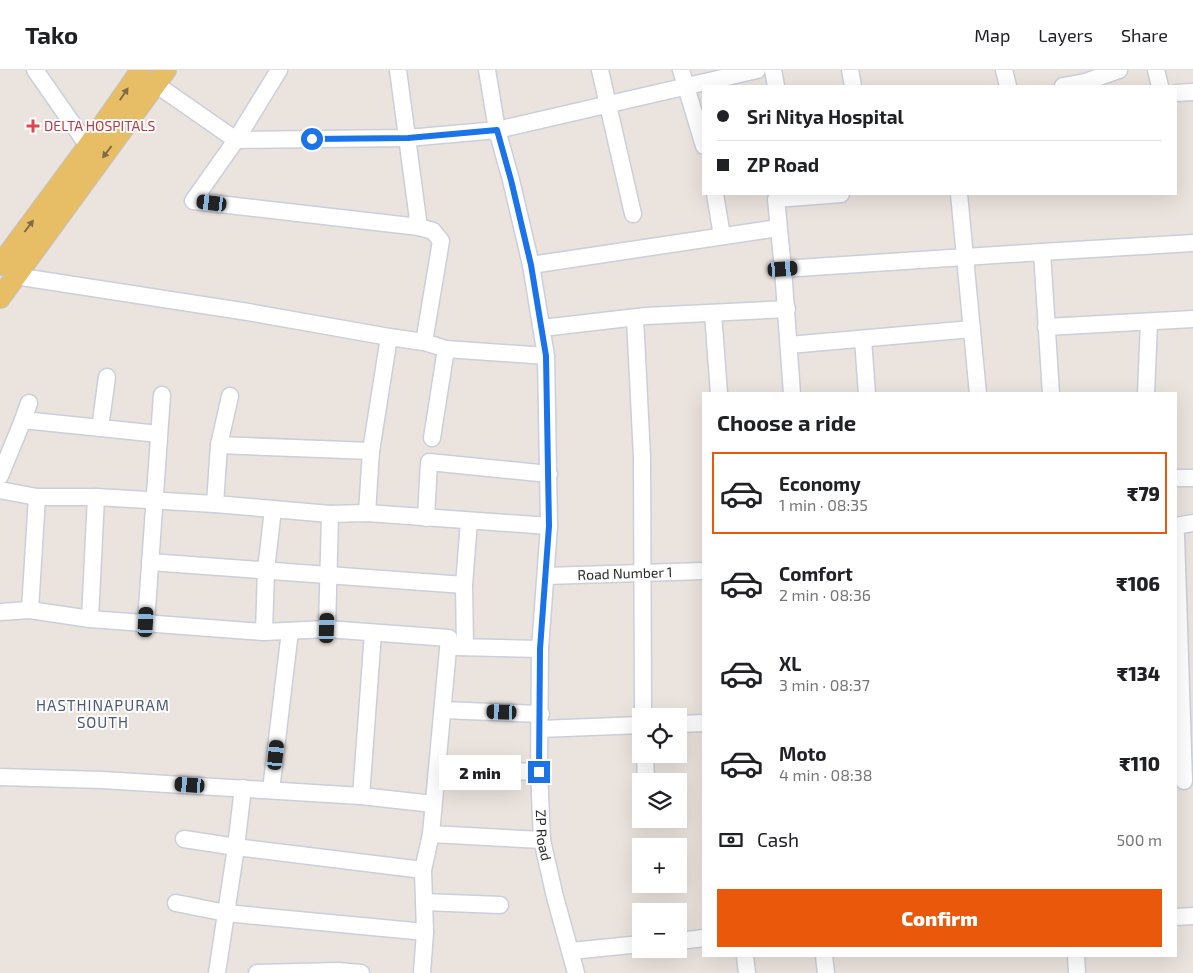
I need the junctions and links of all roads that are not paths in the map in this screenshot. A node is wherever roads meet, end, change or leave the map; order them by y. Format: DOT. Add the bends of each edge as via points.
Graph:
graph roads {
  1 [pos="34,70"];
  2 [pos="141,70"];
  3 [pos="278,70"];
  4 [pos="398,70"];
  5 [pos="487,70"];
  6 [pos="600,70"];
  7 [pos="682,70"];
  8 [pos="757,70"];
  9 [pos="773,70"];
  10 [pos="850,70"];
  11 [pos="1004,70"];
  12 [pos="1118,70"];
  13 [pos="1156,70"];
  14 [pos="162,77"];
  15 [pos="1084,79"];
  16 [pos="776,85"];
  17 [pos="853,85"];
  18 [pos="1008,85"];
  19 [pos="1065,85"];
  20 [pos="1160,85"];
  21 [pos="685,87"];
  22 [pos="1193,92"];
  23 [pos="1177,93"];
  24 [pos="608,105"];
  25 [pos="497,130"];
  26 [pos="408,138"];
  27 [pos="236,140"];
  28 [pos="702,140"];
  29 [pos="88,146"];
  30 [pos="714,195"];
  31 [pos="808,195"];
  32 [pos="959,195"];
  33 [pos="775,196"];
  34 [pos="633,214"];
  35 [pos="419,226"];
  36 [pos="778,228"];
  37 [pos="722,236"];
  38 [pos="1193,243"];
  39 [pos="1042,252"];
  40 [pos="964,257"];
  41 [pos="531,265"];
  42 [pos="783,269"];
  43 [pos="7,270"];
  44 [pos="0,298"];
  45 [pos="787,308"];
  46 [pos="713,313"];
  47 [pos="635,318"];
  48 [pos="1193,319"];
  49 [pos="1149,322"];
  50 [pos="1046,327"];
  51 [pos="542,328"];
  52 [pos="972,329"];
  53 [pos="389,337"];
  54 [pos="863,339"];
  55 [pos="424,342"];
  56 [pos="789,345"];
  57 [pos="446,350"];
  58 [pos="546,356"];
  59 [pos="107,377"];
  60 [pos="719,392"];
  61 [pos="792,392"];
  62 [pos="867,392"];
  63 [pos="978,392"];
  64 [pos="1052,392"];
  65 [pos="1146,392"];
  66 [pos="162,395"];
  67 [pos="230,396"];
  68 [pos="30,403"];
  69 [pos="23,420"];
  70 [pos="100,428"];
  71 [pos="159,434"];
  72 [pos="432,438"];
  73 [pos="219,446"];
  74 [pos="371,452"];
  75 [pos="549,474"];
  76 [pos="0,476"];
  77 [pos="1177,478"];
  78 [pos="1193,478"];
  79 [pos="0,490"];
  80 [pos="96,496"];
  81 [pos="37,497"];
  82 [pos="155,500"];
  83 [pos="215,504"];
  84 [pos="273,509"];
  85 [pos="368,513"];
  86 [pos="330,514"];
  87 [pos="426,518"];
  88 [pos="469,521"];
  89 [pos="1193,523"];
  90 [pos="549,526"];
  91 [pos="1177,526"];
  92 [pos="1177,556"];
  93 [pos="150,562"];
  94 [pos="266,570"];
  95 [pos="702,571"];
  96 [pos="642,573"];
  97 [pos="330,575"];
  98 [pos="546,576"];
  99 [pos="464,585"];
  100 [pos="30,610"];
  101 [pos="0,612"];
  102 [pos="90,619"];
  103 [pos="146,622"];
  104 [pos="327,628"];
  105 [pos="290,631"];
  106 [pos="264,632"];
  107 [pos="373,633"];
  108 [pos="465,647"];
  109 [pos="448,648"];
  110 [pos="540,649"];
  111 [pos="1184,704"];
  112 [pos="644,708"];
  113 [pos="443,710"];
  114 [pos="540,721"];
  115 [pos="702,723"];
  116 [pos="687,724"];
  117 [pos="632,725"];
  118 [pos="437,769"];
  119 [pos="539,772"];
  120 [pos="0,777"];
  121 [pos="1184,781"];
  122 [pos="242,788"];
  123 [pos="272,790"];
  124 [pos="361,796"];
  125 [pos="434,804"];
  126 [pos="430,834"];
  127 [pos="184,839"];
  128 [pos="542,840"];
  129 [pos="236,847"];
  130 [pos="423,870"];
  131 [pos="176,902"];
  132 [pos="424,902"];
  133 [pos="500,905"];
  134 [pos="226,913"];
  135 [pos="1193,916"];
  136 [pos="1177,917"];
  137 [pos="424,932"];
  138 [pos="702,938"];
  139 [pos="687,940"];
  140 [pos="632,945"];
  141 [pos="571,951"];
  142 [pos="745,957"];
  143 [pos="824,957"];
  144 [pos="1076,957"];
  145 [pos="338,972"];
  146 [pos="217,973"];
  147 [pos="262,973"];
  148 [pos="361,973"];
  149 [pos="422,973"];
  150 [pos="576,973"];
  151 [pos="746,973"];
  152 [pos="826,973"];
  153 [pos="1077,973"];
  1 -- 29 [label="street"];
  29 -- 2 [label="main road, one-way"];
  3 -- 27 [label="street"];
  4 -- 26 [label="street"];
  5 -- 25 [label="street, ZP Road"];
  6 -- 24 [label="street"];
  7 -- 21 [label="street"];
  8 -- 21 [label="street"];
  9 -- 16 [label="street"];
  10 -- 17 [label="street"];
  11 -- 18 [label="street"];
  12 -- 15 [label="street"];
  13 -- 20 [label="street"];
  14 -- 27 [label="street"];
  14 -- 43 [label="main road, one-way"];
  15 -- 19 [label="street"];
  21 -- 24 [label="street"];
  21 -- 28 [label="street"];
  22 -- 23 [label="street"];
  24 -- 25 [label="street"];
  24 -- 34 [label="street"];
  25 -- 26 [label="street"];
  25 -- 41 [label="street, ZP Road"];
  26 -- 27 [label="street"];
  26 -- 35 [label="street"];
  27 -- 35 [label="street" via="193,201"];
  43 -- 29 [label="main road, one-way"];
  30 -- 37 [label="street"];
  31 -- 33 [label="street"];
  32 -- 40 [label="street"];
  33 -- 36 [label="street"];
  35 -- 55 [label="street" via="433,231 441,241"];
  36 -- 37 [label="street"];
  36 -- 42 [label="street"];
  37 -- 41 [label="street"];
  38 -- 39 [label="street"];
  39 -- 40 [label="street"];
  39 -- 50 [label="street"];
  40 -- 42 [label="street"];
  40 -- 52 [label="street"];
  41 -- 51 [label="street, ZP Road"];
  42 -- 45 [label="street"];
  43 -- 44 [label="main road"];
  43 -- 53 [label="street"];
  45 -- 46 [label="street"];
  45 -- 56 [label="street"];
  46 -- 47 [label="street"];
  46 -- 60 [label="street"];
  47 -- 51 [label="street"];
  47 -- 96 [label="street" via="642,457"];
  48 -- 49 [label="street"];
  49 -- 50 [label="street"];
  49 -- 65 [label="street"];
  50 -- 64 [label="street"];
  51 -- 58 [label="street, ZP Road"];
  52 -- 54 [label="street"];
  52 -- 63 [label="street"];
  53 -- 55 [label="street"];
  53 -- 74 [label="street"];
  54 -- 56 [label="street"];
  54 -- 62 [label="street"];
  55 -- 57 [label="street"];
  56 -- 61 [label="street"];
  57 -- 58 [label="street"];
  57 -- 72 [label="street"];
  58 -- 75 [label="street, ZP Road"];
  59 -- 70 [label="street"];
  66 -- 71 [label="street"];
  67 -- 73 [label="street"];
  68 -- 69 [label="street"];
  69 -- 70 [label="street"];
  69 -- 76 [label="street"];
  70 -- 71 [label="street"];
  71 -- 82 [label="street"];
  73 -- 74 [label="street"];
  73 -- 83 [label="street"];
  74 -- 85 [label="street"];
  75 -- 87 [label="street" via="429,462"];
  75 -- 90 [label="street, ZP Road"];
  77 -- 78 [label="street"];
  79 -- 81 [label="street"];
  80 -- 81 [label="street"];
  80 -- 82 [label="street"];
  80 -- 102 [label="street"];
  81 -- 100 [label="street"];
  82 -- 83 [label="street"];
  82 -- 93 [label="street"];
  83 -- 84 [label="street"];
  84 -- 86 [label="street"];
  84 -- 94 [label="street"];
  85 -- 86 [label="street"];
  85 -- 87 [label="street"];
  86 -- 97 [label="street"];
  87 -- 88 [label="street"];
  88 -- 90 [label="street"];
  88 -- 99 [label="street"];
  89 -- 91 [label="street"];
  90 -- 98 [label="street, ZP Road"];
  92 -- 111 [label="street"];
  93 -- 94 [label="street"];
  93 -- 103 [label="street"];
  94 -- 97 [label="street"];
  94 -- 106 [label="street"];
  95 -- 96 [label="street, Road Number 1"];
  96 -- 98 [label="street, Road Number 1"];
  96 -- 112 [label="street"];
  97 -- 99 [label="street"];
  97 -- 104 [label="street"];
  98 -- 110 [label="street, ZP Road"];
  99 -- 108 [label="street"];
  100 -- 101 [label="street"];
  100 -- 102 [label="street"];
  102 -- 103 [label="street"];
  103 -- 106 [label="street"];
  104 -- 105 [label="street"];
  104 -- 107 [label="street"];
  105 -- 106 [label="street"];
  105 -- 123 [label="street"];
  107 -- 109 [label="street" via="449,638"];
  107 -- 124 [label="street"];
  108 -- 109 [label="street"];
  108 -- 110 [label="street"];
  109 -- 113 [label="street"];
  110 -- 114 [label="street, ZP Road"];
  111 -- 121 [label="street"];
  113 -- 114 [label="street"];
  113 -- 118 [label="street"];
  114 -- 117 [label="street"];
  114 -- 119 [label="street, ZP Road"];
  115 -- 116 [label="street"];
  118 -- 119 [label="street"];
  118 -- 125 [label="street"];
  119 -- 128 [label="street, ZP Road"];
  120 -- 122 [label="street"];
  122 -- 123 [label="street"];
  122 -- 129 [label="street"];
  123 -- 124 [label="street"];
  124 -- 125 [label="street"];
  125 -- 126 [label="street"];
  126 -- 128 [label="street"];
  126 -- 130 [label="street"];
  127 -- 129 [label="street"];
  128 -- 141 [label="street, ZP Road"];
  129 -- 130 [label="street"];
  129 -- 134 [label="street"];
  130 -- 132 [label="street"];
  131 -- 134 [label="street"];
  132 -- 133 [label="street"];
  132 -- 137 [label="street"];
  134 -- 137 [label="street"];
  134 -- 146 [label="street"];
  135 -- 136 [label="street"];
  137 -- 149 [label="street"];
  138 -- 139 [label="street"];
  140 -- 141 [label="street"];
  141 -- 150 [label="street, ZP Road"];
  142 -- 151 [label="street"];
  143 -- 152 [label="street"];
  144 -- 153 [label="street"];
  145 -- 147 [label="street"];
  145 -- 148 [label="street"];
}
